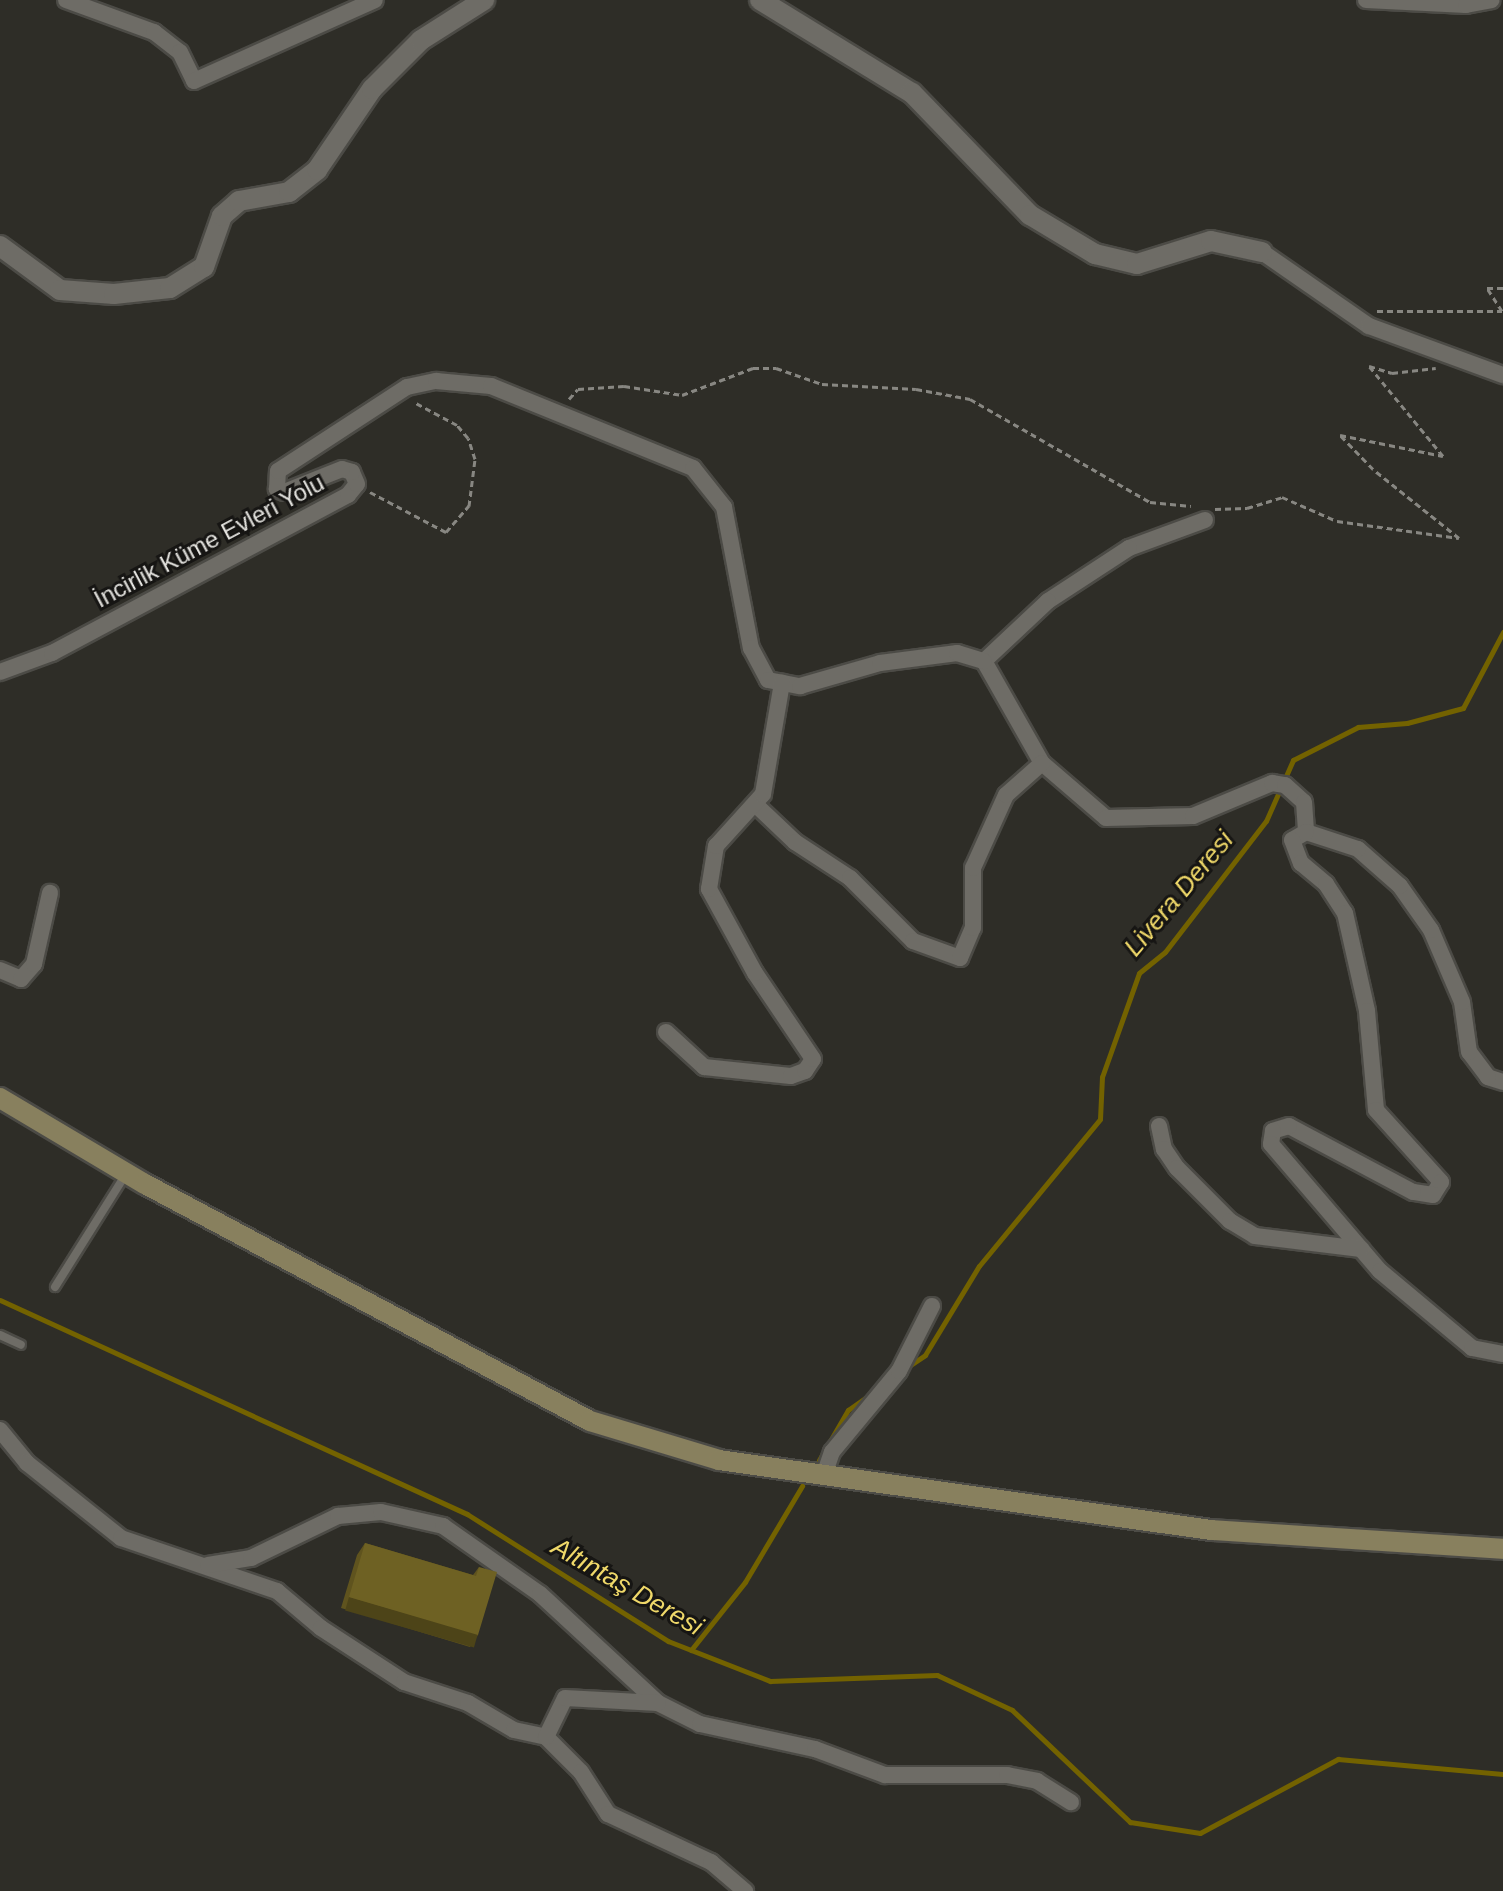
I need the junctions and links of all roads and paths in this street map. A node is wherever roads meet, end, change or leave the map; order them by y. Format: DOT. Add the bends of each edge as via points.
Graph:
graph roads {
  1 [pos="66,0"];
  2 [pos="375,0"];
  3 [pos="484,0"];
  4 [pos="760,0"];
  5 [pos="1366,0"];
  6 [pos="1492,0"];
  7 [pos="0,246"];
  8 [pos="1262,252"];
  9 [pos="1503,288"];
  10 [pos="1369,311"];
  11 [pos="1429,361"];
  12 [pos="1503,375"];
  13 [pos="542,409"];
  14 [pos="1203,512"];
  15 [pos="984,661"];
  16 [pos="0,672"];
  17 [pos="782,683"];
  18 [pos="1042,763"];
  19 [pos="756,805"];
  20 [pos="1306,832"];
  21 [pos="50,893"];
  22 [pos="0,970"];
  23 [pos="666,1032"];
  24 [pos="1503,1082"];
  25 [pos="0,1098"];
  26 [pos="1159,1126"];
  27 [pos="126,1173"];
  28 [pos="1361,1249"];
  29 [pos="55,1287"];
  30 [pos="932,1306"];
  31 [pos="0,1335"];
  32 [pos="21,1345"];
  33 [pos="1503,1354"];
  34 [pos="0,1430"];
  35 [pos="824,1475"];
  36 [pos="1503,1549"];
  37 [pos="208,1565"];
  38 [pos="658,1703"];
  39 [pos="546,1737"];
  40 [pos="1071,1802"];
  41 [pos="745,1891"];
  1 -- 2 [label="street" via="154,32 180,52 194,81"];
  3 -- 7 [label="street" via="421,40 372,89 317,170 289,192 239,201 222,216 204,267 170,288 114,294 60,290"];
  4 -- 8 [label="street" via="912,93 1030,215 1095,254 1137,264 1211,241"];
  5 -- 6 [label="street" via="1466,5"];
  8 -- 12 [label="street" via="1369,326"];
  9 -- 10 [label="path" via="1487,288 1502,311"];
  11 -- 14 [label="path" via="1440,368 1392,373 1369,366 1443,456 1340,435 1373,469 1459,538 1337,521 1282,497 1247,508"];
  13 -- 14 [label="path" via="566,403 578,389 624,386 682,395 753,368 776,368 834,386 916,389 970,399 1150,502"];
  13 -- 16 [label="street, İncirlik Küme Evleri Yolu" via="491,386 436,381 407,387 278,471 277,489 284,492 342,469 352,472 357,484 348,495 52,653"];
  13 -- 17 [label="street, İncirlik Küme Evleri Yolu" via="693,468 724,507 751,648 768,680"];
  14 -- 15 [label="street" via="1118,555 1048,601"];
  15 -- 17 [label="street" via="957,653 880,663 800,686"];
  15 -- 18 [label="street"];
  17 -- 19 [label="street" via="763,794"];
  18 -- 19 [label="street" via="1006,795 973,868 973,928 960,958 913,941 850,878 795,842"];
  18 -- 20 [label="street" via="1106,818 1193,816 1272,783 1282,784 1304,802"];
  19 -- 23 [label="street" via="716,846 709,889 755,973 813,1059 805,1071 791,1076 704,1067"];
  20 -- 24 [label="street" via="1358,849 1400,886 1431,930 1462,1002 1469,1052 1488,1077"];
  20 -- 28 [label="street" via="1292,840 1301,863 1326,884 1345,913 1367,1011 1376,1110 1441,1182 1433,1195 1413,1192 1289,1126 1273,1131 1271,1144 1289,1169"];
  21 -- 22 [label="street" via="34,964 21,979"];
  25 -- 27 [label="main road"];
  26 -- 28 [label="street" via="1164,1149 1177,1168 1255,1236"];
  27 -- 29 [label="lane"];
  27 -- 35 [label="main road" via="590,1421 719,1460"];
  28 -- 33 [label="street" via="1472,1348"];
  30 -- 35 [label="street" via="899,1371 832,1452"];
  31 -- 32 [label="lane"];
  34 -- 37 [label="street" via="27,1463 121,1538"];
  35 -- 36 [label="main road" via="1212,1530"];
  37 -- 38 [label="street" via="251,1558 338,1516 381,1512 443,1526 540,1594"];
  37 -- 39 [label="street" via="277,1591 321,1628 404,1682 468,1703 514,1730"];
  38 -- 39 [label="street" via="565,1698"];
  38 -- 40 [label="street" via="700,1724 815,1749 885,1775 1007,1775 1037,1781"];
  39 -- 41 [label="street" via="581,1772 608,1814 711,1862"];
}
